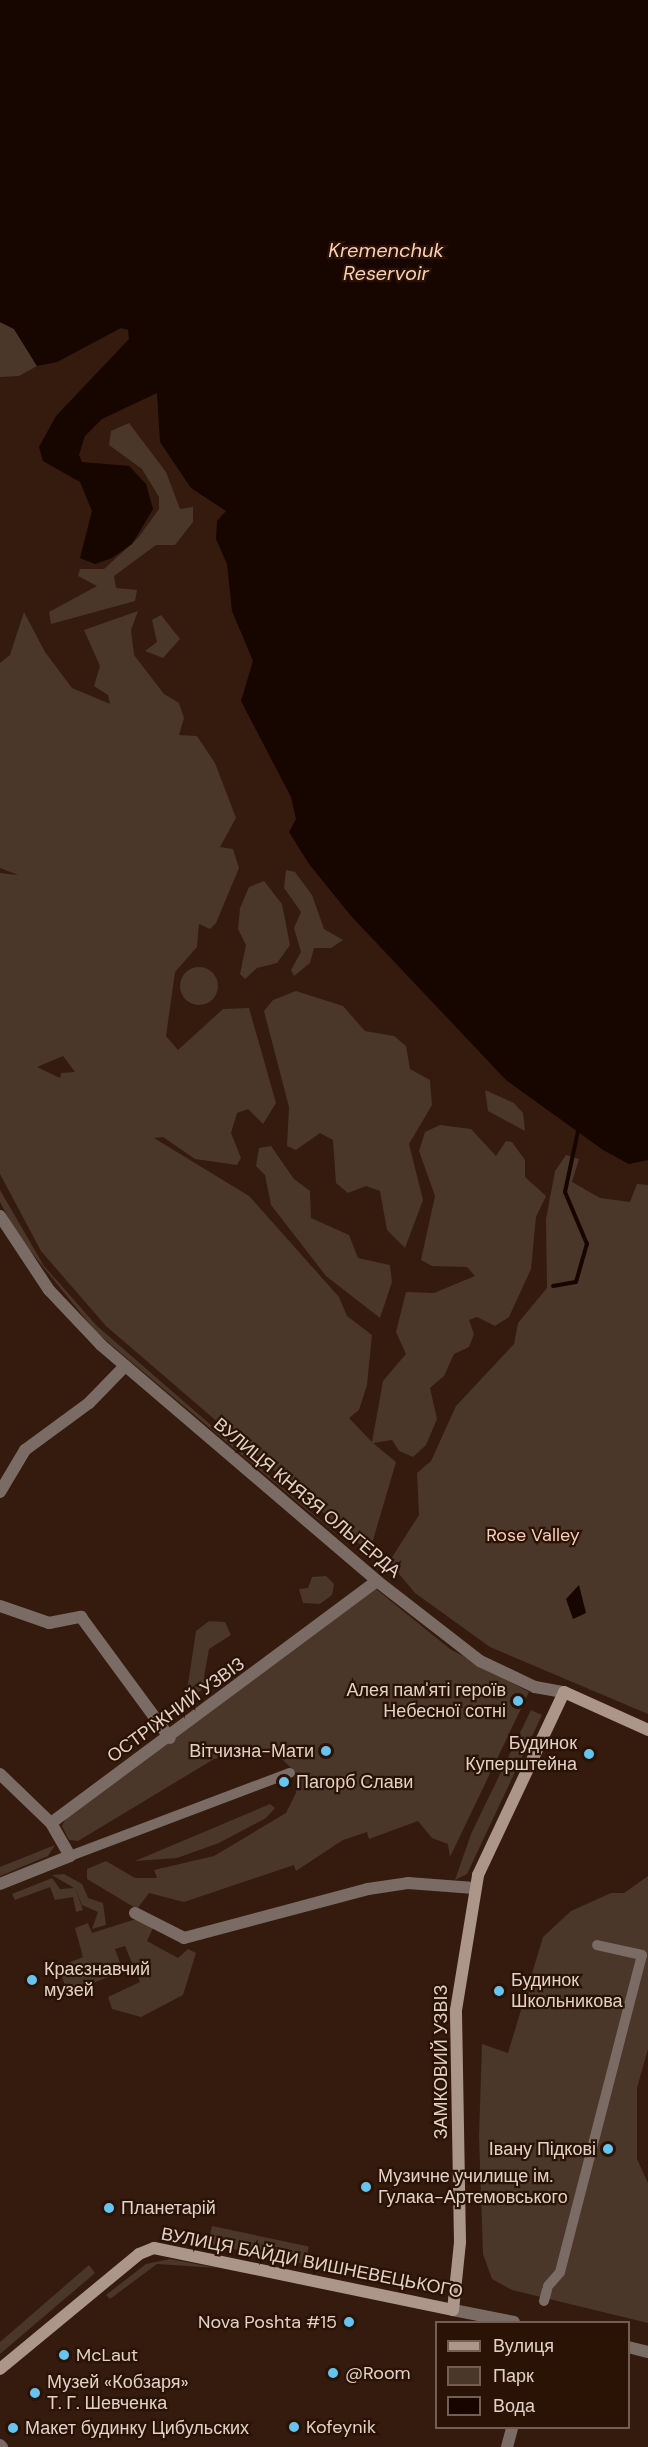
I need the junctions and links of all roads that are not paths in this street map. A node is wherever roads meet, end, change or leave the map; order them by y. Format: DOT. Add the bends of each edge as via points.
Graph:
graph roads {
  1 [pos="0,1215"];
  2 [pos="125,1366"];
  3 [pos="0,1492"];
  4 [pos="377,1581"];
  5 [pos="0,1606"];
  6 [pos="564,1692"];
  7 [pos="648,1731"];
  8 [pos="170,1738"];
  9 [pos="290,1773"];
  10 [pos="0,1774"];
  11 [pos="51,1823"];
  12 [pos="70,1856"];
  13 [pos="0,1884"];
  14 [pos="474,1888"];
  15 [pos="135,1913"];
  16 [pos="597,1945"];
  17 [pos="547,2292"];
  18 [pos="453,2310"];
  19 [pos="509,2321"];
  20 [pos="630,2348"];
  21 [pos="648,2352"];
  22 [pos="0,2369"];
  23 [pos="512,2429"];
  24 [pos="507,2447"];
  1 -- 2 [label="street, ВУЛИЦЯ КНЯЗЯ ОЛЬГЕРДА" via="49,1290"];
  2 -- 3 [label="street" via="96,1397 25,1450"];
  2 -- 4 [label="street, ВУЛИЦЯ КНЯЗЯ ОЛЬГЕРДА"];
  4 -- 6 [label="street, ВУЛИЦЯ КНЯЗЯ ОЛЬГЕРДА" via="480,1661 535,1687"];
  4 -- 8 [label="street, ОСТРІЖНИЙ УЗВІЗ"];
  5 -- 8 [label="street" via="49,1623 81,1617"];
  6 -- 7 [label="main road, ВУЛИЦЯ КНЯЗЯ ОЛЬГЕРДА"];
  6 -- 14 [label="main road, ЗАМКОВИЙ УЗВІЗ" via="492,1837"];
  8 -- 11 [label="street, ОСТРІЖНИЙ УЗВІЗ"];
  9 -- 12 [label="street"];
  10 -- 11 [label="street"];
  11 -- 12 [label="street"];
  12 -- 13 [label="street"];
  14 -- 15 [label="street" via="408,1883 368,1889 184,1938"];
  14 -- 18 [label="main road, ЗАМКОВИЙ УЗВІЗ" via="456,2010 460,2242"];
  16 -- 17 [label="street" via="642,1955 560,2272"];
  18 -- 19 [label="street, ВУЛИЦЯ БАЙДИ ВИШНЕВЕЦЬКОГО"];
  18 -- 22 [label="main road, ВУЛИЦЯ БАЙДИ ВИШНЕВЕЦЬКОГО" via="154,2248 139,2254"];
  20 -- 21 [label="street"];
  23 -- 24 [label="street"];
}
